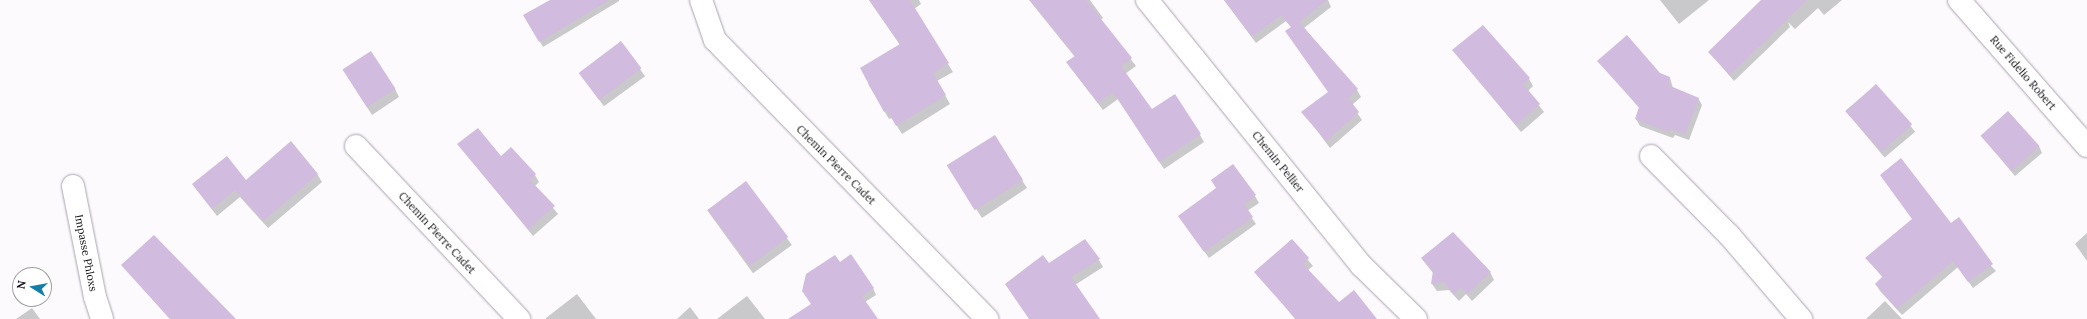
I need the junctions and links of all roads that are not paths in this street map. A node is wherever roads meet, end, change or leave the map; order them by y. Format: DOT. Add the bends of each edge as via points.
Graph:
graph roads {
  1 [pos="701,0"];
  2 [pos="1147,0"];
  3 [pos="1959,0"];
  4 [pos="356,146"];
  5 [pos="2087,146"];
  6 [pos="1651,156"];
  7 [pos="73,186"];
  8 [pos="102,319"];
  9 [pos="519,319"];
  10 [pos="987,319"];
  11 [pos="1416,319"];
  12 [pos="1801,319"];
  1 -- 10 [label="street, Chemin Pierre Cadet" via="715,40"];
  2 -- 11 [label="street, Chemin Pellier" via="1361,265"];
  3 -- 5 [label="street, Rue Fidelio Robert"];
  4 -- 9 [label="street, Chemin Pierre Cadet"];
  6 -- 12 [label="street" via="1729,235"];
  7 -- 8 [label="street, Impasse Phloxs" via="95,297"];
}
